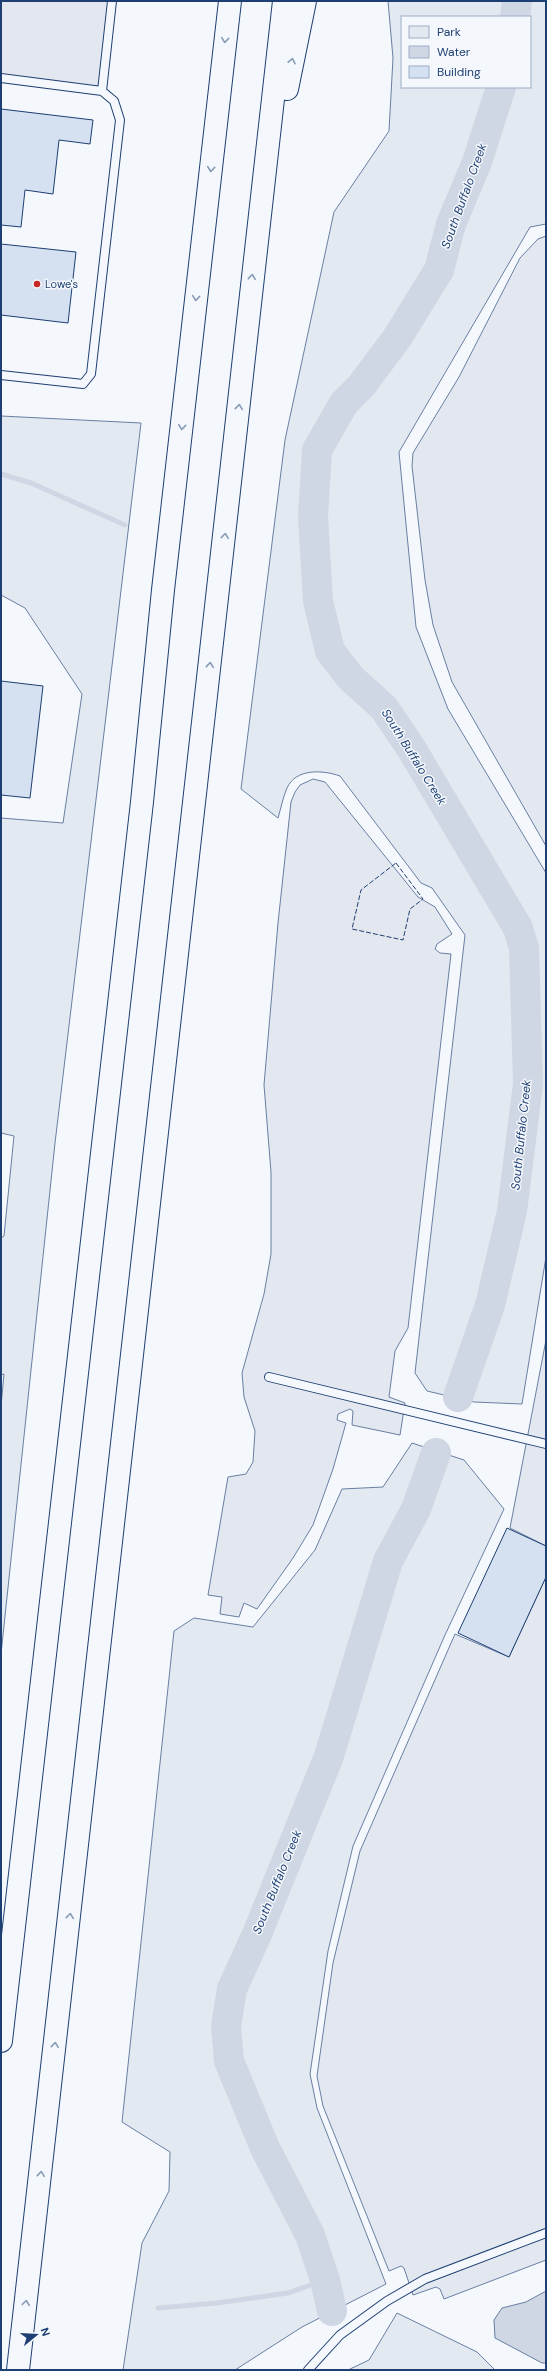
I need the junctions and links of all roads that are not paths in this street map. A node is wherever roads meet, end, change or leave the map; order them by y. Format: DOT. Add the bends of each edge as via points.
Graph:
graph roads {
  1 [pos="112,1"];
  2 [pos="230,1"];
  3 [pos="284,1"];
  4 [pos="304,1"];
  5 [pos="1,78"];
  6 [pos="102,91"];
  7 [pos="256,237"];
  8 [pos="1,375"];
  9 [pos="269,1377"];
  10 [pos="546,1444"];
  11 [pos="1,2041"];
  12 [pos="546,2233"];
  13 [pos="18,2370"];
  14 [pos="308,2370"];
  1 -- 6 [label="lane"];
  2 -- 11 [label="highway, one-way"];
  3 -- 7 [label="highway"];
  7 -- 4 [label="highway, one-way"];
  5 -- 6 [label="lane"];
  6 -- 8 [label="lane" via="114,101 120,120 91,374 83,384"];
  13 -- 7 [label="highway, one-way"];
  9 -- 10 [label="lane"];
  12 -- 14 [label="lane" via="425,2280 387,2301 340,2335"];
}
